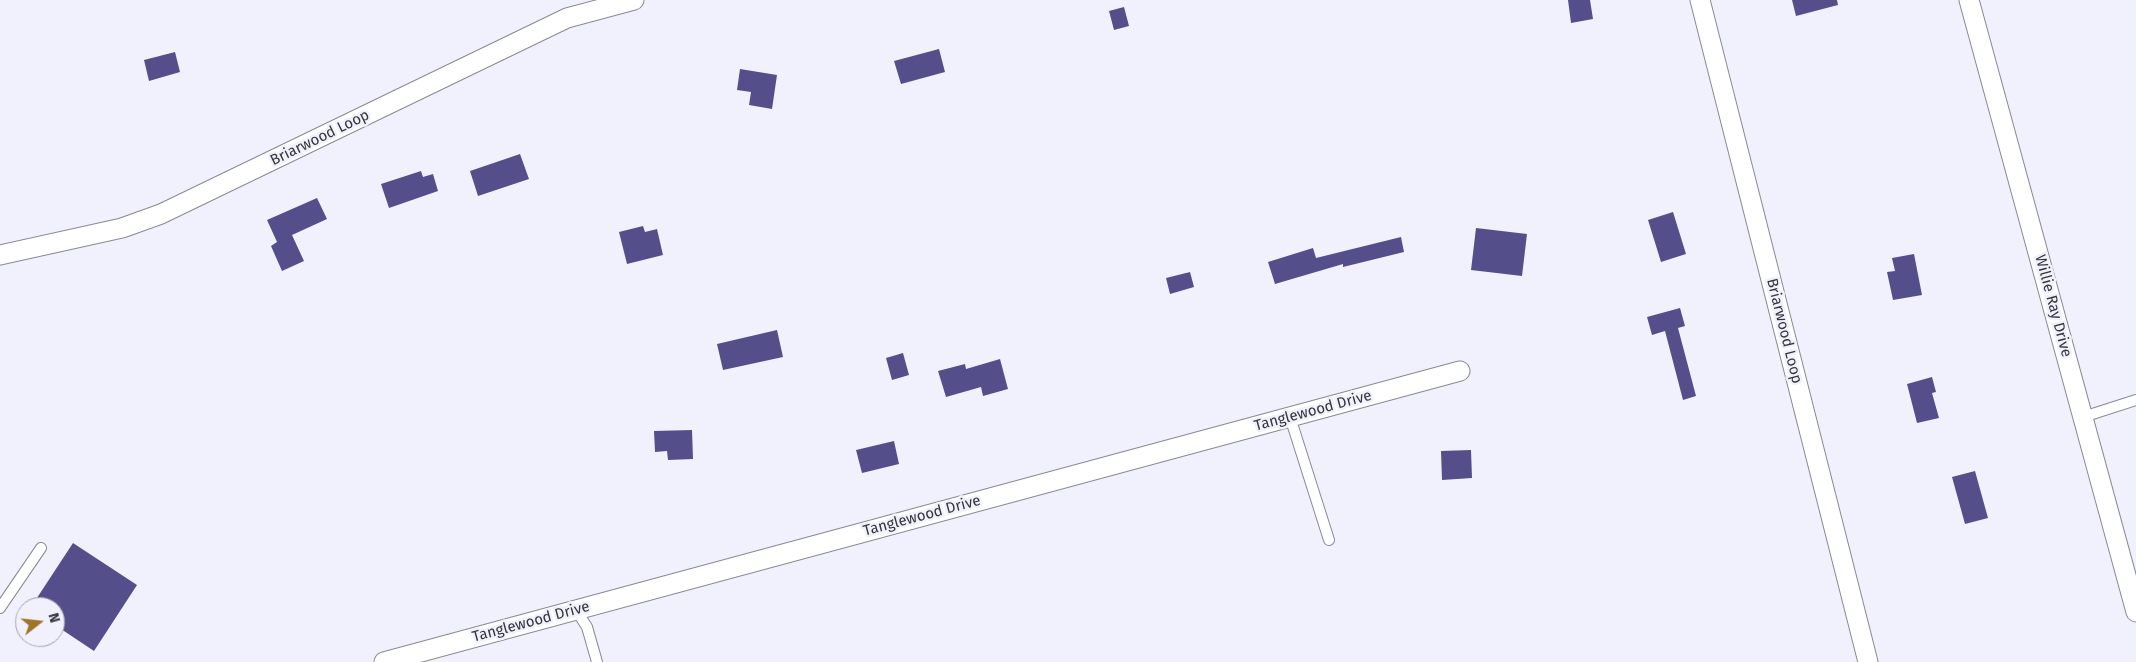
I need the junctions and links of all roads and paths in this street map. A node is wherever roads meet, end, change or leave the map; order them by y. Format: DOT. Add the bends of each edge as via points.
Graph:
graph roads {
  1 [pos="634,0"];
  2 [pos="1700,0"];
  3 [pos="1969,0"];
  4 [pos="0,255"];
  5 [pos="1460,371"];
  6 [pos="2136,400"];
  7 [pos="1290,417"];
  8 [pos="2083,417"];
  9 [pos="1329,540"];
  10 [pos="41,548"];
  11 [pos="0,608"];
  12 [pos="576,610"];
  13 [pos="2136,612"];
  14 [pos="384,662"];
  15 [pos="597,662"];
  16 [pos="1868,662"];
  1 -- 4 [label="street, Briarwood Loop" via="567,18 162,214 122,228"];
  2 -- 16 [label="street, Briarwood Loop"];
  3 -- 8 [label="street, Willie Ray Drive"];
  5 -- 7 [label="street, Tanglewood Drive"];
  6 -- 8 [label="lane"];
  7 -- 9 [label="lane"];
  7 -- 12 [label="street, Tanglewood Drive"];
  8 -- 13 [label="street, Willie Ray Drive"];
  10 -- 11 [label="lane"];
  12 -- 14 [label="street, Tanglewood Drive"];
  12 -- 15 [label="lane" via="587,627"];
}
